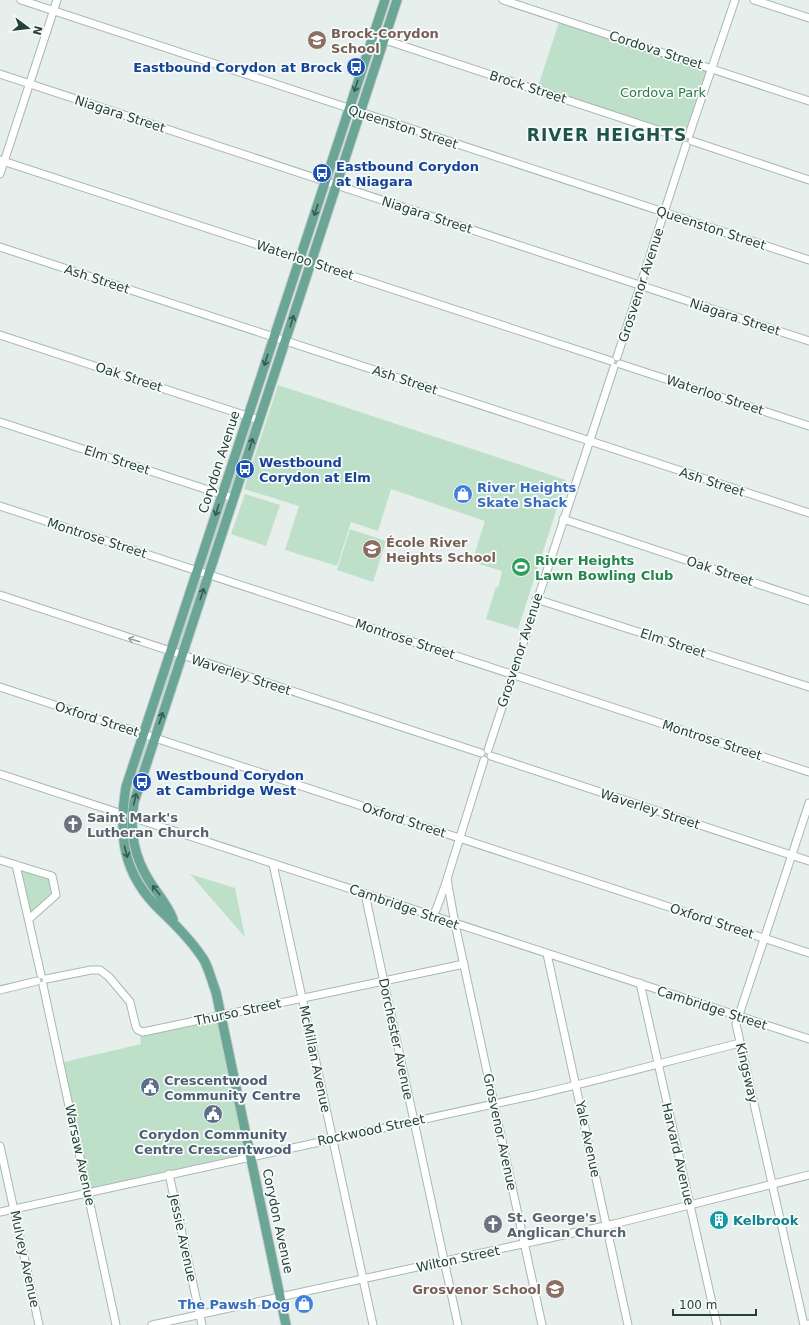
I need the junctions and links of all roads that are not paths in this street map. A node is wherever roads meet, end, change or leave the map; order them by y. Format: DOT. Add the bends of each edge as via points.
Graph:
graph roads {
  1 [pos="21,0"];
  2 [pos="57,0"];
  3 [pos="385,0"];
  4 [pos="397,0"];
  5 [pos="503,0"];
  6 [pos="735,0"];
  7 [pos="754,0"];
  8 [pos="53,11"];
  9 [pos="809,18"];
  10 [pos="373,36"];
  11 [pos="384,40"];
  12 [pos="712,68"];
  13 [pos="0,74"];
  14 [pos="30,84"];
  15 [pos="809,101"];
  16 [pos="349,109"];
  17 [pos="360,113"];
  18 [pos="687,140"];
  19 [pos="2,161"];
  20 [pos="0,174"];
  21 [pos="809,180"];
  22 [pos="325,181"];
  23 [pos="336,185"];
  24 [pos="664,212"];
  25 [pos="0,247"];
  26 [pos="299,259"];
  27 [pos="809,260"];
  28 [pos="310,262"];
  29 [pos="640,286"];
  30 [pos="0,335"];
  31 [pos="274,337"];
  32 [pos="285,341"];
  33 [pos="809,341"];
  34 [pos="616,362"];
  35 [pos="248,416"];
  36 [pos="258,420"];
  37 [pos="0,422"];
  38 [pos="809,426"];
  39 [pos="588,441"];
  40 [pos="222,495"];
  41 [pos="233,498"];
  42 [pos="0,506"];
  43 [pos="809,513"];
  44 [pos="563,519"];
  45 [pos="197,571"];
  46 [pos="208,575"];
  47 [pos="0,596"];
  48 [pos="536,599"];
  49 [pos="809,600"];
  50 [pos="171,652"];
  51 [pos="182,655"];
  52 [pos="512,674"];
  53 [pos="0,687"];
  54 [pos="809,687"];
  55 [pos="144,734"];
  56 [pos="155,738"];
  57 [pos="486,755"];
  58 [pos="809,772"];
  59 [pos="0,774"];
  60 [pos="809,803"];
  61 [pos="122,814"];
  62 [pos="132,817"];
  63 [pos="459,838"];
  64 [pos="792,855"];
  65 [pos="0,860"];
  66 [pos="809,861"];
  67 [pos="273,864"];
  68 [pos="16,865"];
  69 [pos="447,879"];
  70 [pos="365,894"];
  71 [pos="432,916"];
  72 [pos="29,919"];
  73 [pos="175,922"];
  74 [pos="455,924"];
  75 [pos="470,929"];
  76 [pos="458,938"];
  77 [pos="765,938"];
  78 [pos="809,953"];
  79 [pos="547,954"];
  80 [pos="464,964"];
  81 [pos="42,980"];
  82 [pos="384,980"];
  83 [pos="640,983"];
  84 [pos="0,990"];
  85 [pos="302,998"];
  86 [pos="221,1016"];
  87 [pos="738,1016"];
  88 [pos="809,1039"];
  89 [pos="740,1043"];
  90 [pos="658,1063"];
  91 [pos="577,1085"];
  92 [pos="494,1104"];
  93 [pos="414,1121"];
  94 [pos="332,1138"];
  95 [pos="0,1146"];
  96 [pos="251,1157"];
  97 [pos="169,1174"];
  98 [pos="809,1175"];
  99 [pos="772,1185"];
  100 [pos="88,1192"];
  101 [pos="690,1206"];
  102 [pos="14,1209"];
  103 [pos="0,1212"];
  104 [pos="607,1226"];
  105 [pos="524,1244"];
  106 [pos="444,1261"];
  107 [pos="363,1280"];
  108 [pos="280,1297"];
  109 [pos="200,1315"];
  110 [pos="809,1324"];
  111 [pos="39,1325"];
  112 [pos="116,1325"];
  113 [pos="152,1325"];
  114 [pos="202,1325"];
  115 [pos="286,1325"];
  116 [pos="373,1325"];
  117 [pos="458,1325"];
  118 [pos="542,1325"];
  119 [pos="628,1325"];
  120 [pos="716,1325"];
  121 [pos="804,1325"];
  1 -- 8 [label="street, Queenston Street"];
  2 -- 8 [label="street"];
  3 -- 10 [label="main road, Corydon Avenue"];
  4 -- 11 [label="main road, Corydon Avenue"];
  5 -- 12 [label="street, Cordova Street"];
  6 -- 12 [label="street, Grosvenor Avenue"];
  7 -- 9 [label="street"];
  8 -- 14 [label="street"];
  8 -- 16 [label="street, Queenston Street"];
  10 -- 11 [label="street, Brock Street"];
  10 -- 16 [label="main road, Corydon Avenue, one-way"];
  11 -- 17 [label="main road, Corydon Avenue"];
  11 -- 18 [label="street, Brock Street"];
  12 -- 15 [label="street, Cordova Street"];
  12 -- 18 [label="street, Grosvenor Avenue"];
  13 -- 14 [label="street, Niagara Street"];
  14 -- 19 [label="street"];
  14 -- 22 [label="street, Niagara Street"];
  16 -- 17 [label="street, Queenston Street"];
  16 -- 22 [label="main road, Corydon Avenue"];
  17 -- 23 [label="main road, Corydon Avenue"];
  17 -- 24 [label="street, Queenston Street"];
  18 -- 21 [label="street, Brock Street"];
  18 -- 24 [label="street, Grosvenor Avenue"];
  19 -- 20 [label="street"];
  19 -- 26 [label="street, Waterloo Street"];
  22 -- 23 [label="street, Niagara Street"];
  22 -- 26 [label="main road, Corydon Avenue, one-way"];
  23 -- 28 [label="main road, Corydon Avenue"];
  23 -- 29 [label="street, Niagara Street"];
  24 -- 27 [label="street, Queenston Street"];
  24 -- 29 [label="street, Grosvenor Avenue"];
  25 -- 31 [label="street, Ash Street"];
  26 -- 28 [label="street, Waterloo Street"];
  26 -- 31 [label="main road, Corydon Avenue"];
  32 -- 28 [label="main road, Corydon Avenue, one-way"];
  28 -- 34 [label="street, Waterloo Street"];
  29 -- 33 [label="street, Niagara Street"];
  29 -- 34 [label="street, Grosvenor Avenue"];
  30 -- 35 [label="street, Oak Street"];
  31 -- 32 [label="street, Ash Street"];
  31 -- 35 [label="main road, Corydon Avenue, one-way"];
  32 -- 36 [label="main road, Corydon Avenue"];
  32 -- 39 [label="street, Ash Street"];
  34 -- 38 [label="street, Waterloo Street"];
  34 -- 39 [label="street, Grosvenor Avenue"];
  35 -- 36 [label="street, Oak Street"];
  35 -- 40 [label="main road, Corydon Avenue"];
  41 -- 36 [label="main road, Corydon Avenue, one-way"];
  37 -- 40 [label="street, Elm Street"];
  39 -- 43 [label="street, Ash Street"];
  39 -- 44 [label="street, Grosvenor Avenue"];
  40 -- 41 [label="street, Elm Street"];
  40 -- 45 [label="main road, Corydon Avenue, one-way"];
  41 -- 46 [label="main road, Corydon Avenue"];
  42 -- 45 [label="street, Montrose Street"];
  44 -- 48 [label="street, Grosvenor Avenue"];
  44 -- 49 [label="street, Oak Street"];
  45 -- 46 [label="street, Montrose Street"];
  45 -- 50 [label="main road, Corydon Avenue"];
  51 -- 46 [label="main road, Corydon Avenue, one-way"];
  46 -- 52 [label="street, Montrose Street"];
  50 -- 47 [label="street, Waverley Street, one-way"];
  48 -- 52 [label="street, Grosvenor Avenue"];
  48 -- 54 [label="street, Elm Street"];
  50 -- 51 [label="street, Waverley Street"];
  50 -- 55 [label="main road, Corydon Avenue"];
  56 -- 51 [label="main road, Corydon Avenue, one-way"];
  51 -- 57 [label="street, Waverley Street"];
  52 -- 57 [label="street, Grosvenor Avenue"];
  52 -- 58 [label="street, Montrose Street"];
  53 -- 55 [label="street, Oxford Street"];
  55 -- 56 [label="street, Oxford Street"];
  55 -- 61 [label="main road, Corydon Avenue" via="126,787"];
  62 -- 56 [label="main road, Corydon Avenue, one-way" via="136,793"];
  56 -- 63 [label="street, Oxford Street"];
  57 -- 63 [label="street, Grosvenor Avenue"];
  57 -- 64 [label="street, Waverley Street"];
  59 -- 61 [label="street, Cambridge Street"];
  60 -- 64 [label="street, Kingsway"];
  61 -- 62 [label="street, Cambridge Street"];
  61 -- 73 [label="main road, Corydon Avenue, one-way" via="122,831 128,862 143,889"];
  62 -- 67 [label="street, Cambridge Street"];
  73 -- 62 [label="main road, Corydon Avenue, one-way" via="167,904 150,883 137,858 133,843"];
  63 -- 69 [label="street, Grosvenor Avenue"];
  63 -- 77 [label="street, Oxford Street"];
  64 -- 66 [label="street, Waverley Street"];
  64 -- 77 [label="street, Kingsway"];
  65 -- 68 [label="street"];
  67 -- 70 [label="street, Cambridge Street"];
  67 -- 85 [label="street, McMillan Avenue"];
  68 -- 72 [label="street, Warsaw Avenue"];
  68 -- 72 [label="street" via="52,876 56,895"];
  69 -- 71 [label="street, Grosvenor Avenue"];
  69 -- 74 [label="street, Grosvenor Avenue"];
  70 -- 71 [label="street, Cambridge Street"];
  70 -- 82 [label="street, Dorchester Avenue"];
  71 -- 74 [label="street, Cambridge Street"];
  72 -- 81 [label="street, Warsaw Avenue"];
  73 -- 86 [label="main road, Corydon Avenue" via="204,961 216,992"];
  74 -- 75 [label="street, Cambridge Street"];
  74 -- 76 [label="street, Grosvenor Avenue"];
  75 -- 76 [label="street"];
  75 -- 79 [label="street, Cambridge Street"];
  76 -- 80 [label="street, Grosvenor Avenue"];
  77 -- 78 [label="street, Oxford Street"];
  77 -- 87 [label="street, Kingsway"];
  79 -- 83 [label="street, Cambridge Street"];
  79 -- 91 [label="street, Yale Avenue"];
  80 -- 82 [label="street, Thurso Street"];
  80 -- 92 [label="street, Grosvenor Avenue"];
  81 -- 84 [label="street, Thurso Street"];
  81 -- 86 [label="street, Thurso Street" via="100,970 130,1002 140,1032"];
  81 -- 100 [label="street, Warsaw Avenue"];
  82 -- 85 [label="street, Thurso Street"];
  82 -- 93 [label="street, Dorchester Avenue"];
  83 -- 87 [label="street, Cambridge Street"];
  83 -- 90 [label="street, Harvard Avenue"];
  85 -- 86 [label="street, Thurso Street"];
  85 -- 94 [label="street, McMillan Avenue"];
  86 -- 96 [label="main road, Corydon Avenue"];
  87 -- 88 [label="street, Cambridge Street"];
  87 -- 89 [label="street, Kingsway" via="736,1024"];
  89 -- 90 [label="street, Rockwood Street"];
  89 -- 99 [label="street, Kingsway"];
  90 -- 91 [label="street, Rockwood Street" via="618,1076"];
  90 -- 101 [label="street, Harvard Avenue"];
  91 -- 92 [label="street, Rockwood Street"];
  91 -- 104 [label="street, Yale Avenue"];
  92 -- 93 [label="street, Rockwood Street"];
  92 -- 105 [label="street, Grosvenor Avenue"];
  93 -- 94 [label="street, Rockwood Street"];
  93 -- 106 [label="street, Dorchester Avenue"];
  94 -- 96 [label="street, Rockwood Street"];
  94 -- 107 [label="street, McMillan Avenue"];
  95 -- 102 [label="street, Mulvey Avenue"];
  96 -- 97 [label="street, Rockwood Street"];
  96 -- 108 [label="main road, Corydon Avenue"];
  97 -- 100 [label="street, Rockwood Street"];
  97 -- 109 [label="street, Jessie Avenue"];
  98 -- 99 [label="street, Wilton Street"];
  99 -- 101 [label="street, Wilton Street"];
  99 -- 121 [label="street, Kingsway"];
  100 -- 102 [label="street, Rockwood Street"];
  100 -- 112 [label="street, Warsaw Avenue"];
  101 -- 104 [label="street, Wilton Street"];
  101 -- 120 [label="street, Harvard Avenue"];
  102 -- 103 [label="street, Rockwood Street"];
  102 -- 111 [label="street, Mulvey Avenue"];
  104 -- 105 [label="street, Wilton Street"];
  104 -- 119 [label="street, Yale Avenue"];
  105 -- 106 [label="street, Wilton Street"];
  105 -- 118 [label="street, Grosvenor Avenue"];
  106 -- 107 [label="street, Wilton Street"];
  106 -- 117 [label="street, Dorchester Avenue"];
  107 -- 108 [label="street, Wilton Street"];
  107 -- 116 [label="street, McMillan Avenue"];
  108 -- 109 [label="street, Wilton Street"];
  108 -- 115 [label="main road, Corydon Avenue"];
  109 -- 113 [label="street, Wilton Street"];
  109 -- 114 [label="street, Jessie Avenue"];
  110 -- 121 [label="street"];
}
